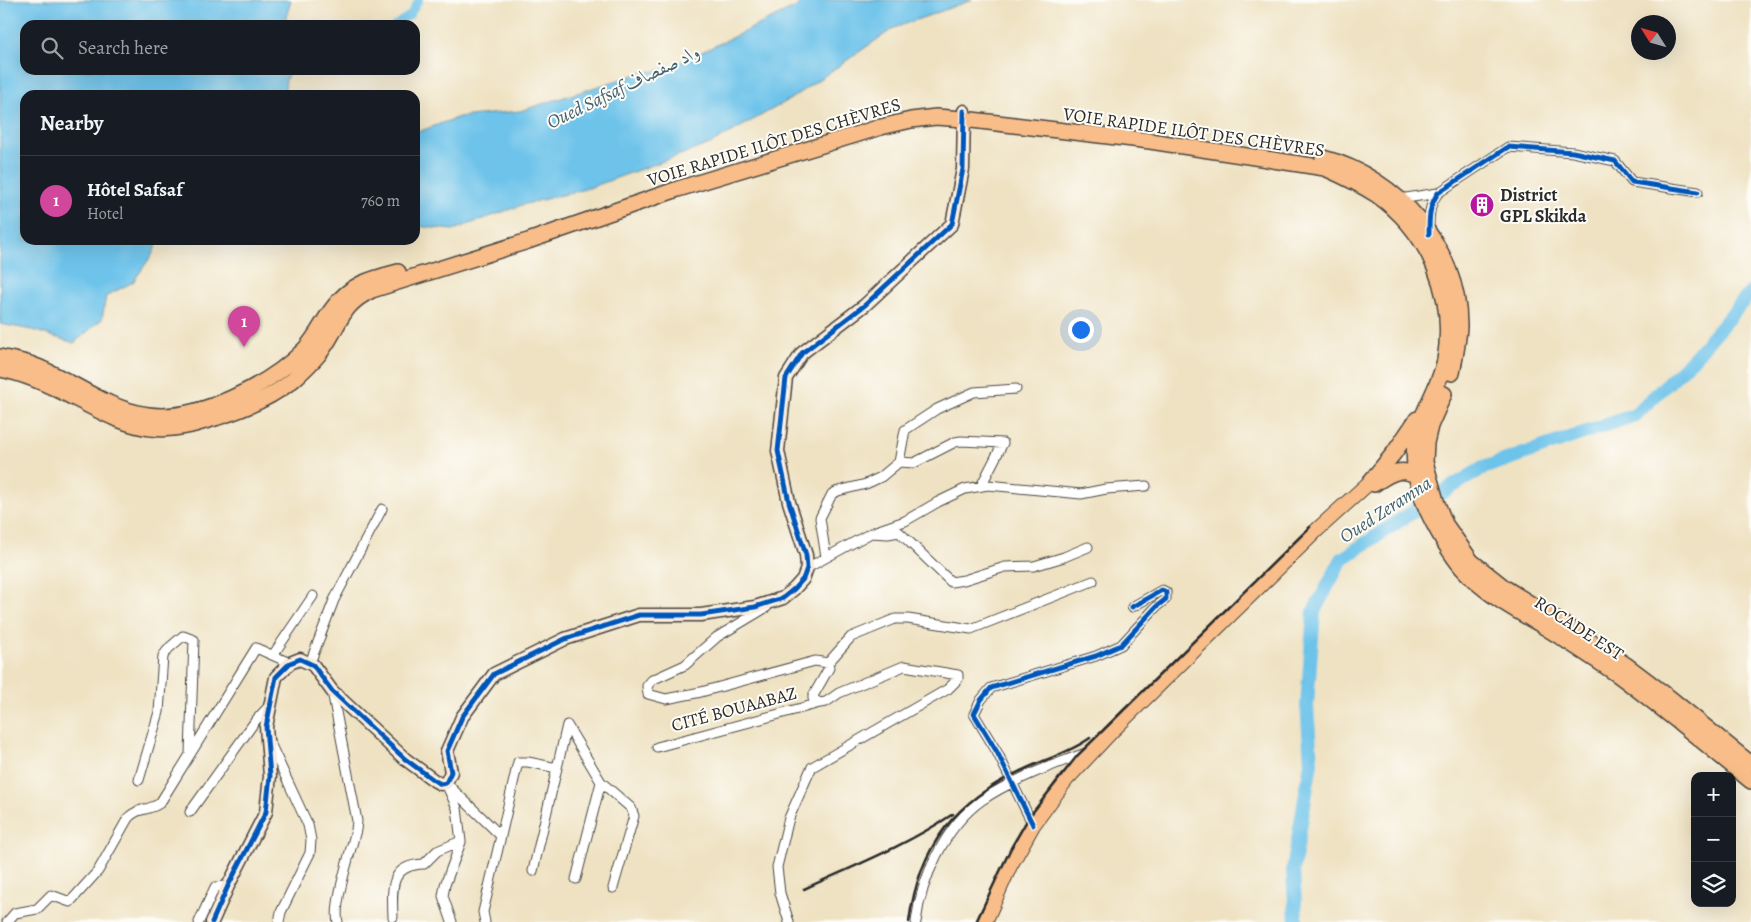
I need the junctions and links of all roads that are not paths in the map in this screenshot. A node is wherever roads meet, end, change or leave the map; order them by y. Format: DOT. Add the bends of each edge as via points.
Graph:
graph roads {
  1 [pos="964,115"];
  2 [pos="1698,192"];
  3 [pos="1438,193"];
  4 [pos="1400,199"];
  5 [pos="1429,234"];
  6 [pos="0,357"];
  7 [pos="0,369"];
  8 [pos="1439,382"];
  9 [pos="1016,389"];
  10 [pos="1424,439"];
  11 [pos="899,462"];
  12 [pos="1421,478"];
  13 [pos="1371,483"];
  14 [pos="981,486"];
  15 [pos="1146,486"];
  16 [pos="382,509"];
  17 [pos="1437,518"];
  18 [pos="871,533"];
  19 [pos="1088,547"];
  20 [pos="826,557"];
  21 [pos="807,568"];
  22 [pos="1093,581"];
  23 [pos="313,596"];
  24 [pos="783,598"];
  25 [pos="1132,607"];
  26 [pos="273,656"];
  27 [pos="828,662"];
  28 [pos="290,663"];
  29 [pos="310,663"];
  30 [pos="332,691"];
  31 [pos="820,703"];
  32 [pos="270,705"];
  33 [pos="266,735"];
  34 [pos="657,747"];
  35 [pos="1093,750"];
  36 [pos="190,754"];
  37 [pos="1751,764"];
  38 [pos="557,768"];
  39 [pos="139,780"];
  40 [pos="1751,781"];
  41 [pos="601,782"];
  42 [pos="446,783"];
  43 [pos="1013,783"];
  44 [pos="190,812"];
  45 [pos="1033,825"];
  46 [pos="501,836"];
  47 [pos="461,841"];
  48 [pos="533,871"];
  49 [pos="576,879"];
  50 [pos="228,886"];
  51 [pos="613,888"];
  52 [pos="392,916"];
  53 [pos="0,918"];
  54 [pos="215,920"];
  55 [pos="5,922"];
  56 [pos="199,922"];
  57 [pos="279,922"];
  58 [pos="338,922"];
  59 [pos="452,922"];
  60 [pos="486,922"];
  61 [pos="789,922"];
  62 [pos="916,922"];
  63 [pos="985,922"];
  1 -- 4 [label="highway, VOIE RAPIDE ILÔT DES CHÈVRES" via="983,112 1309,155 1365,174"];
  1 -- 6 [label="highway, VOIE RAPIDE ILÔT DES CHÈVRES" via="928,110 888,116 767,151 463,253 359,284 343,295 312,340 291,362 248,391 194,411 174,415 131,412 30,364"];
  1 -- 7 [label="highway, VOIE RAPIDE ILÔT DES CHÈVRES" via="920,119 872,130 678,189 372,290 349,305 322,350 289,383 247,406 196,424 164,429 125,422 27,375"];
  1 -- 8 [label="highway, VOIE RAPIDE ILÔT DES CHÈVRES" via="1325,168 1351,180 1378,196 1403,217 1420,238 1433,263 1446,309 1445,358"];
  1 -- 21 [label="street" via="963,169 952,224 865,305 802,353 786,378 778,451"];
  2 -- 3 [label="street" via="1632,182 1615,161 1572,152 1508,148"];
  3 -- 4 [label="street"];
  3 -- 5 [label="street" via="1429,214"];
  4 -- 5 [label="highway, VOIE RAPIDE ILÔT DES CHÈVRES"];
  5 -- 10 [label="highway, VOIE RAPIDE ILÔT DES CHÈVRES" via="1446,264 1459,327 1450,382"];
  8 -- 10 [label="highway, VOIE RAPIDE ILÔT DES CHÈVRES" via="1419,425"];
  8 -- 13 [label="highway" via="1420,415"];
  9 -- 11 [label="street" via="974,392 937,409 905,430"];
  10 -- 12 [label="highway, ROCADE EST"];
  10 -- 13 [label="highway"];
  11 -- 14 [label="street" via="914,463 961,440 1003,443"];
  11 -- 20 [label="street" via="881,477 832,494 820,518"];
  12 -- 13 [label="highway" via="1400,471"];
  12 -- 17 [label="highway, ROCADE EST" via="1426,506"];
  13 -- 35 [label="main road" via="1318,529"];
  14 -- 15 [label="street" via="1081,494"];
  14 -- 18 [label="street" via="965,489 905,521"];
  16 -- 29 [label="street" via="334,600"];
  17 -- 37 [label="highway, ROCADE EST" via="1486,575 1606,651"];
  17 -- 40 [label="highway, ROCADE EST" via="1452,555 1484,588 1616,674"];
  18 -- 19 [label="street" via="899,532 951,582 1005,567 1034,566"];
  18 -- 20 [label="street"];
  20 -- 21 [label="street"];
  21 -- 24 [label="street" via="803,579"];
  22 -- 27 [label="street" via="971,629 895,619 851,637"];
  23 -- 26 [label="street"];
  24 -- 27 [label="street" via="717,637 685,666 652,680 647,686 648,694 666,699 816,661"];
  24 -- 42 [label="street" via="756,607 701,615 639,615 565,639 494,674 462,717 448,751 451,772"];
  25 -- 43 [label="street" via="1162,590 1166,592 1166,599 1121,645 1096,656 992,688 982,700 974,714"];
  26 -- 28 [label="street"];
  26 -- 36 [label="street" via="256,648"];
  27 -- 31 [label="street" via="830,668 813,699"];
  28 -- 29 [label="street" via="300,659"];
  28 -- 32 [label="street" via="276,677"];
  29 -- 30 [label="street"];
  30 -- 42 [label="street" via="405,759 435,781"];
  30 -- 58 [label="street" via="357,821 336,916"];
  31 -- 34 [label="street, CITÉ BOUAABAZ"];
  31 -- 61 [label="street, CITÉ BOUAABAZ" via="904,666 958,675 948,689 812,767 789,818 777,867 780,893"];
  32 -- 33 [label="street"];
  32 -- 44 [label="street"];
  33 -- 50 [label="street" via="270,776 266,812"];
  33 -- 57 [label="street" via="308,825 311,840 310,853"];
  35 -- 43 [label="street"];
  35 -- 45 [label="main road"];
  36 -- 39 [label="street" via="194,640 183,636 163,656 158,712"];
  36 -- 55 [label="street" via="160,803 153,808 135,811 128,818 98,871 70,902 50,895 37,908 15,914"];
  38 -- 41 [label="street" via="567,725"];
  38 -- 46 [label="street" via="518,762"];
  38 -- 48 [label="street"];
  41 -- 49 [label="street"];
  41 -- 51 [label="street" via="631,808 634,816"];
  42 -- 46 [label="street"];
  42 -- 47 [label="street" via="457,808"];
  43 -- 45 [label="street"];
  43 -- 62 [label="street" via="980,801 947,839 920,894"];
  45 -- 63 [label="main road"];
  46 -- 60 [label="street" via="483,912"];
  47 -- 52 [label="street" via="437,851 424,864 411,864 400,871 392,889"];
  47 -- 59 [label="street" via="443,896"];
  50 -- 54 [label="street"];
  50 -- 56 [label="street" via="215,887"];
  53 -- 55 [label="street"];
}
